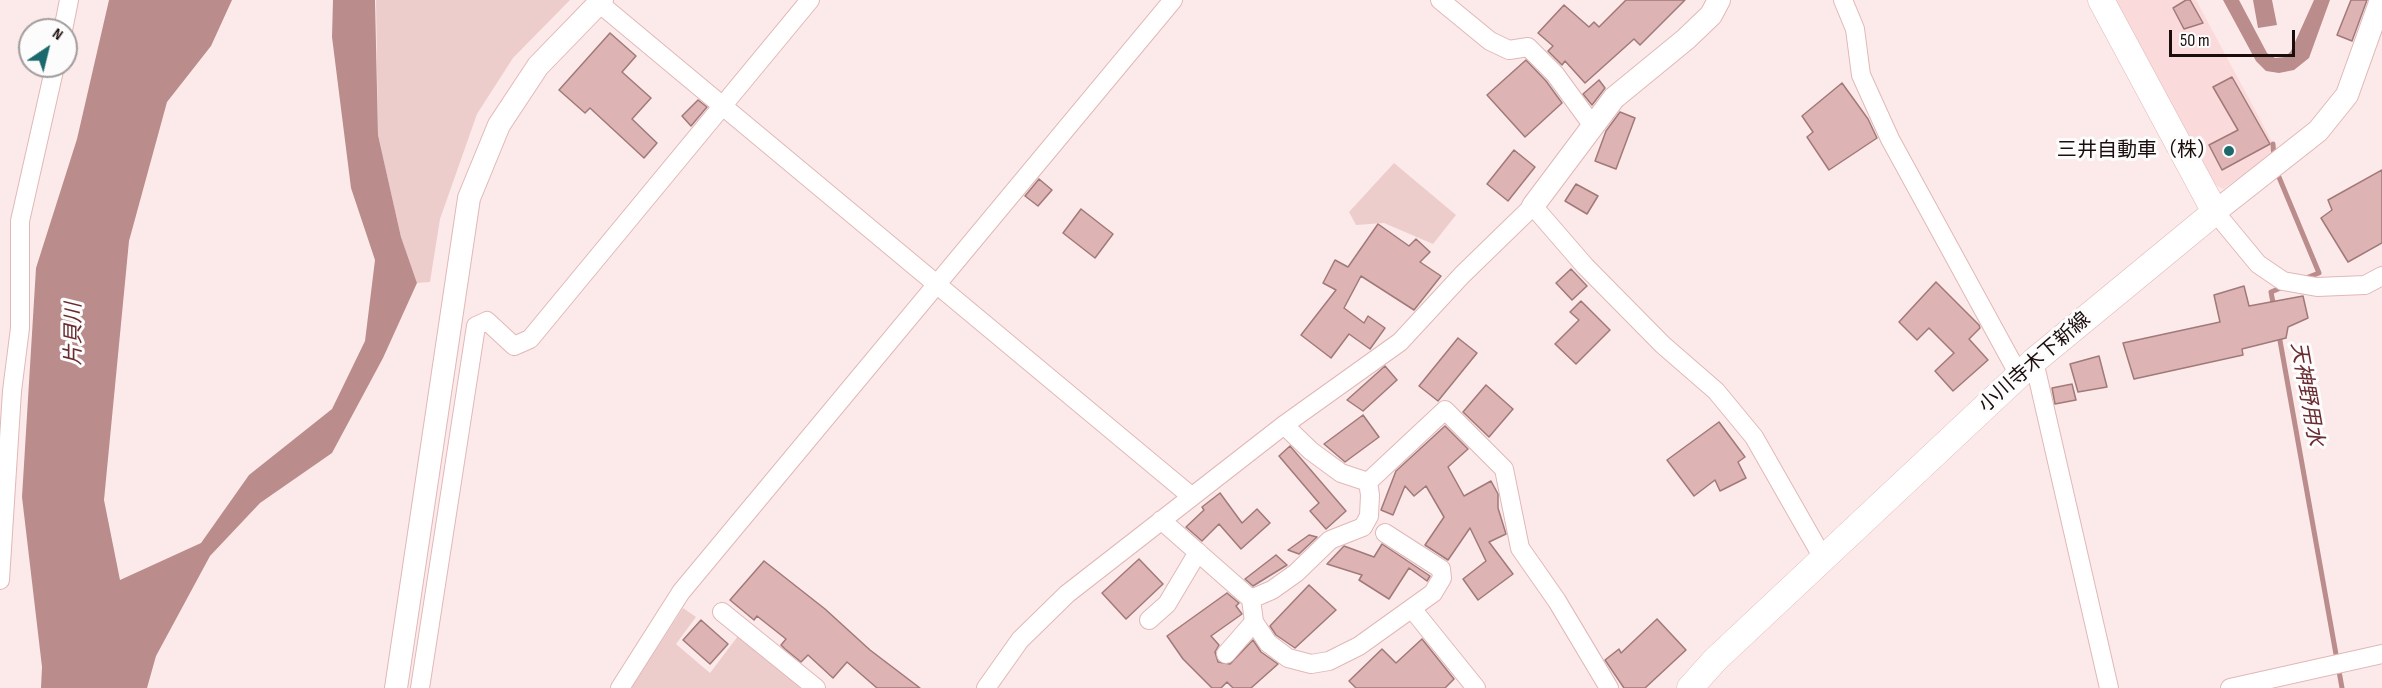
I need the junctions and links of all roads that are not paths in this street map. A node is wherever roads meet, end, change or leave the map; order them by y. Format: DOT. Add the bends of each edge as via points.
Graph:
graph roads {
  1 [pos="69,0"];
  2 [pos="810,0"];
  3 [pos="1173,0"];
  4 [pos="1440,0"];
  5 [pos="1719,0"];
  6 [pos="1843,0"];
  7 [pos="2101,0"];
  8 [pos="2381,0"];
  9 [pos="600,1"];
  10 [pos="65,18"];
  11 [pos="52,78"];
  12 [pos="724,107"];
  13 [pos="1593,126"];
  14 [pos="1533,206"];
  15 [pos="2215,212"];
  16 [pos="2382,276"];
  17 [pos="937,286"];
  18 [pos="2026,368"];
  19 [pos="1284,425"];
  20 [pos="1368,482"];
  21 [pos="1191,496"];
  22 [pos="1161,520"];
  23 [pos="1385,533"];
  24 [pos="1198,552"];
  25 [pos="1823,558"];
  26 [pos="0,580"];
  27 [pos="1251,599"];
  28 [pos="1413,610"];
  29 [pos="722,612"];
  30 [pos="1149,620"];
  31 [pos="1254,622"];
  32 [pos="1226,654"];
  33 [pos="2382,654"];
  34 [pos="396,688"];
  35 [pos="420,688"];
  36 [pos="620,688"];
  37 [pos="816,688"];
  38 [pos="986,688"];
  39 [pos="1476,688"];
  40 [pos="1609,688"];
  41 [pos="1690,688"];
  42 [pos="2109,688"];
  43 [pos="2229,688"];
  1 -- 10 [label="street"];
  2 -- 12 [label="street"];
  3 -- 17 [label="street"];
  4 -- 13 [label="street" via="1490,41 1509,50 1528,47 1555,74"];
  5 -- 13 [label="street" via="1712,15 1614,98"];
  6 -- 18 [label="street" via="1855,29 1861,75 1890,139"];
  7 -- 15 [label="main road"];
  8 -- 15 [label="street" via="2347,95 2318,131"];
  9 -- 12 [label="street"];
  9 -- 34 [label="street" via="538,66 499,125 469,198"];
  11 -- 26 [label="street" via="20,221 20,328"];
  12 -- 17 [label="street"];
  12 -- 35 [label="street" via="530,339 514,346 487,321 476,326"];
  13 -- 14 [label="street"];
  14 -- 19 [label="street" via="1462,274 1400,342"];
  14 -- 25 [label="street" via="1585,266 1663,345 1716,391 1754,437"];
  15 -- 16 [label="street" via="2258,264 2283,281 2317,287 2365,285"];
  15 -- 18 [label="main road, 小川寺木下新線"];
  17 -- 21 [label="street"];
  17 -- 36 [label="street" via="681,592"];
  18 -- 25 [label="main road, 小川寺木下新線"];
  18 -- 42 [label="street"];
  19 -- 20 [label="street" via="1341,473"];
  19 -- 21 [label="street"];
  20 -- 27 [label="street" via="1369,516 1363,527 1330,540 1296,573"];
  20 -- 40 [label="street" via="1445,410 1504,469 1520,548"];
  21 -- 22 [label="street"];
  22 -- 24 [label="street"];
  22 -- 38 [label="street" via="1067,594 1020,640"];
  23 -- 28 [label="street" via="1442,569 1442,578 1433,593"];
  24 -- 27 [label="street"];
  24 -- 30 [label="street" via="1167,604"];
  25 -- 41 [label="main road, 小川寺木下新線"];
  27 -- 31 [label="street"];
  28 -- 31 [label="street" via="1359,646 1329,661 1311,664 1288,658 1268,643"];
  28 -- 39 [label="street"];
  29 -- 37 [label="street"];
  31 -- 32 [label="street"];
  33 -- 43 [label="street"];
}
